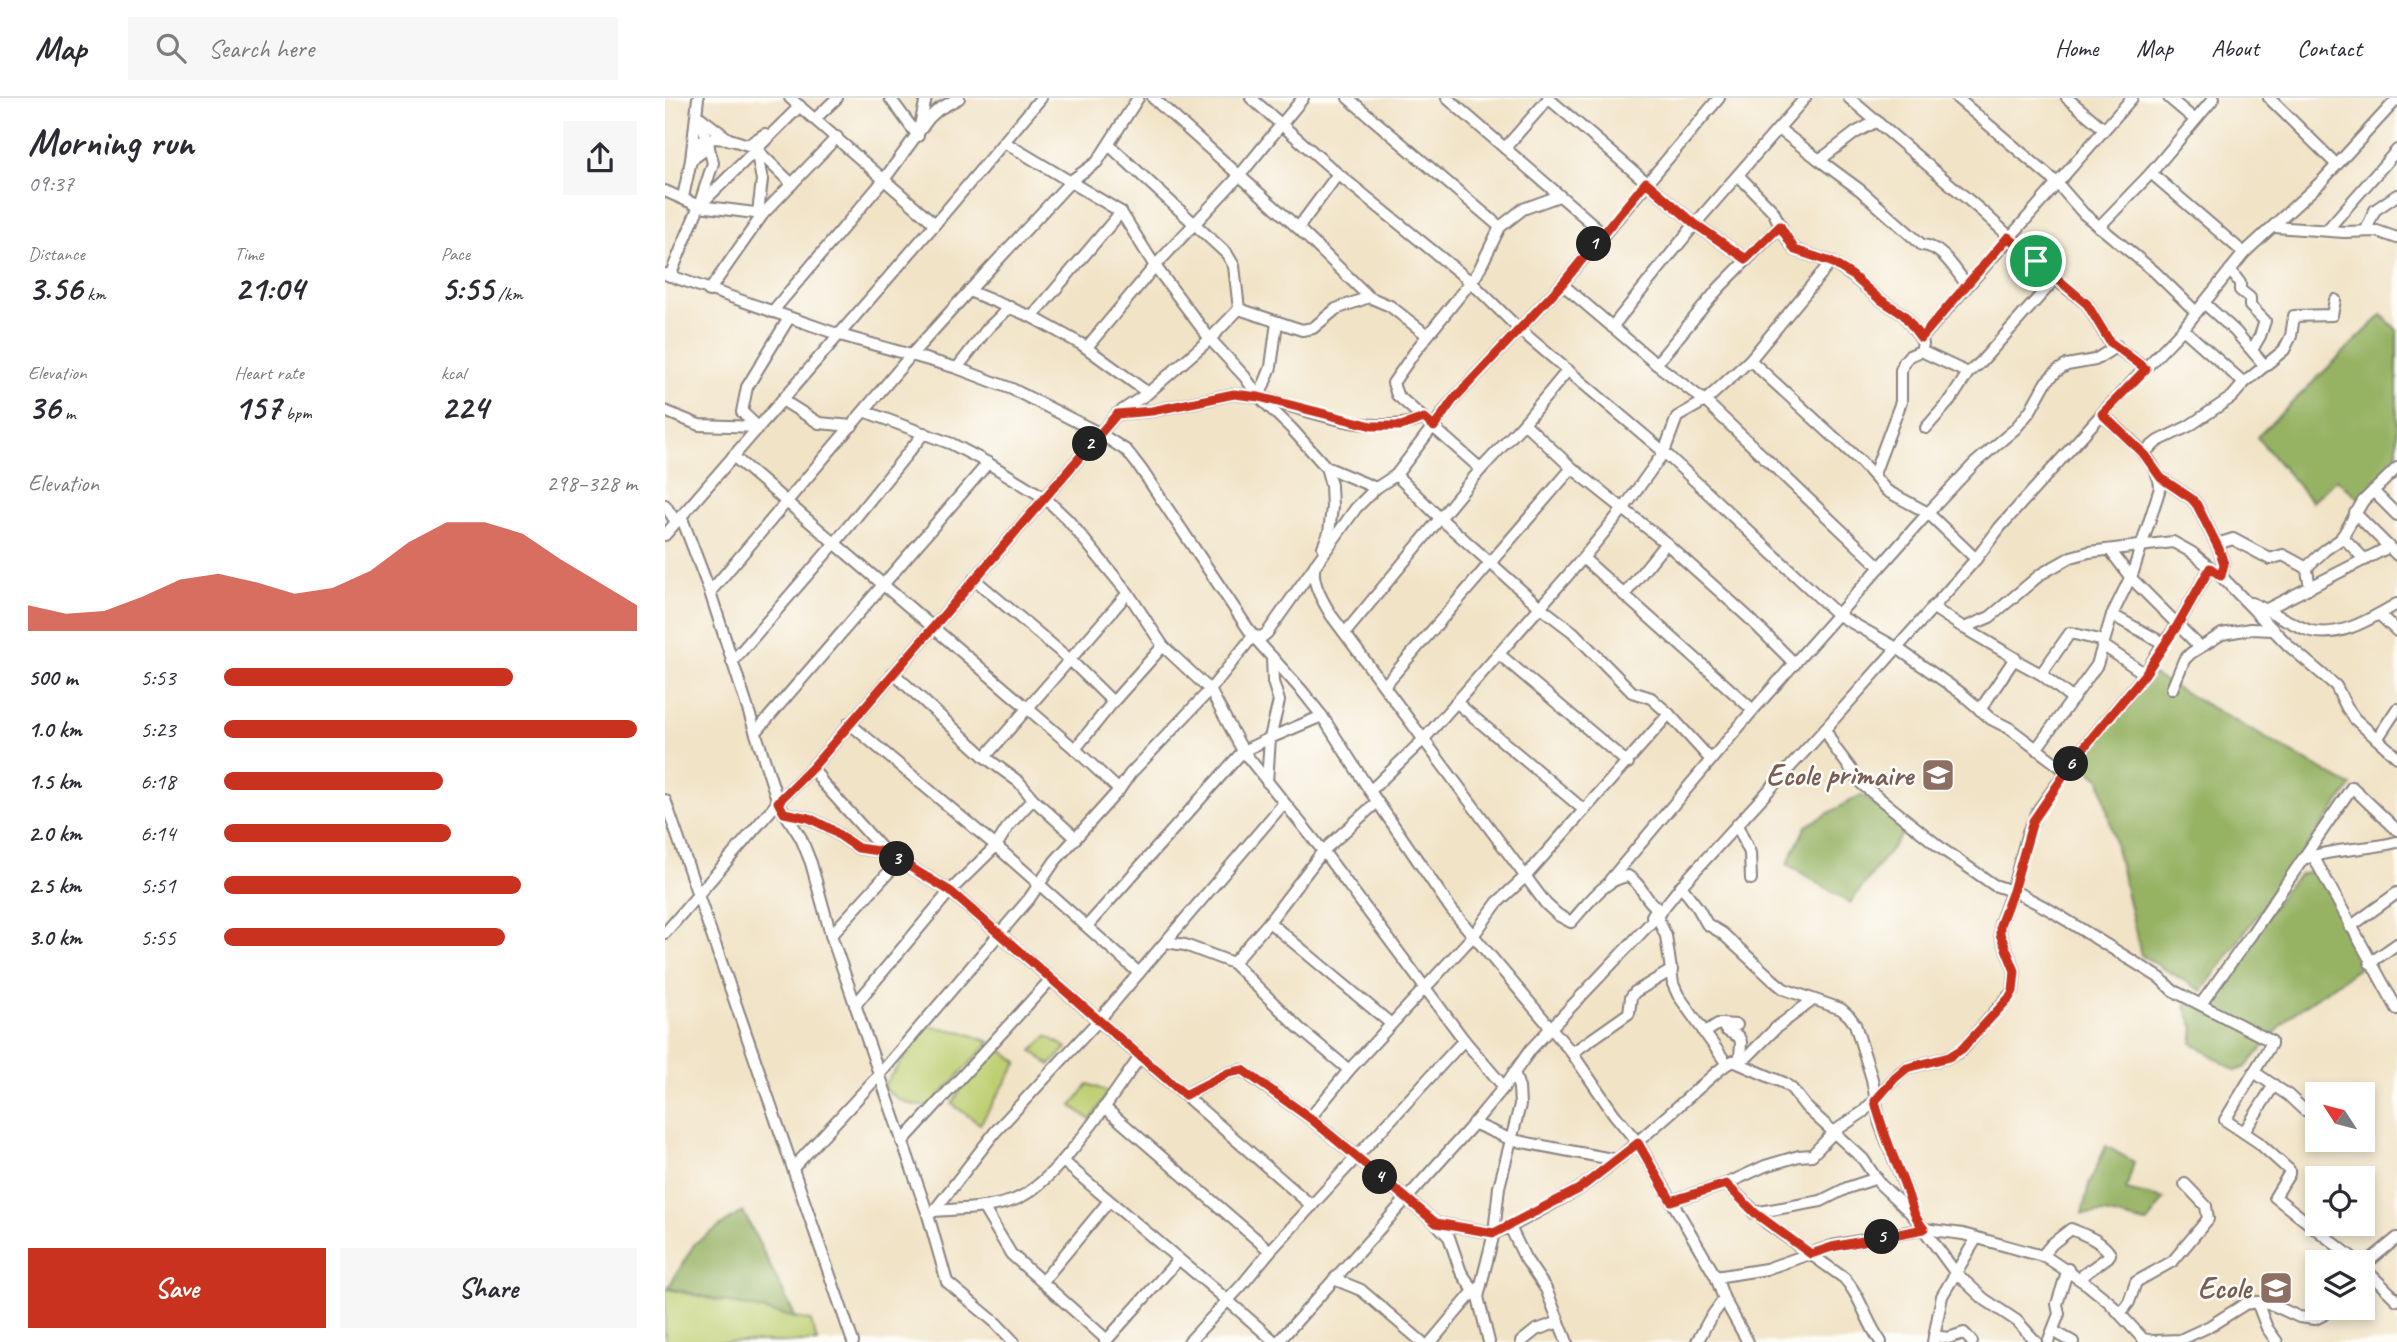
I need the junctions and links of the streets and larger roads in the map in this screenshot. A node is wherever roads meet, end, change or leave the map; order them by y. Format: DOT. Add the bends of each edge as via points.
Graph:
graph roads {
  1 [pos="698,98"];
  2 [pos="790,98"];
  3 [pos="837,98"];
  4 [pos="890,98"];
  5 [pos="926,98"];
  6 [pos="959,98"];
  7 [pos="1041,98"];
  8 [pos="1130,98"];
  9 [pos="1139,98"];
  10 [pos="1153,98"];
  11 [pos="1251,98"];
  12 [pos="1303,98"];
  13 [pos="1349,98"];
  14 [pos="1447,98"];
  15 [pos="1548,98"];
  16 [pos="1719,98"];
  17 [pos="1805,98"];
  18 [pos="1849,98"];
  19 [pos="1957,98"];
  20 [pos="2067,98"];
  21 [pos="2131,98"];
  22 [pos="2169,98"];
  23 [pos="2214,98"];
  24 [pos="2269,98"];
  25 [pos="2397,99"];
  26 [pos="800,106"];
  27 [pos="699,116"];
  28 [pos="1127,116"];
  29 [pos="815,119"];
  30 [pos="2194,119"];
  31 [pos="1877,121"];
  32 [pos="1281,124"];
  33 [pos="1779,129"];
  34 [pos="2103,129"];
  35 [pos="774,132"];
  36 [pos="918,136"];
  37 [pos="837,137"];
  38 [pos="729,139"];
  39 [pos="1004,142"];
  40 [pos="708,145"];
  41 [pos="1109,145"];
  42 [pos="1505,148"];
  43 [pos="2397,150"];
  44 [pos="753,152"];
  45 [pos="1818,159"];
  46 [pos="691,160"];
  47 [pos="2336,164"];
  48 [pos="2151,173"];
  49 [pos="1338,174"];
  50 [pos="1240,175"];
  51 [pos="1739,176"];
  52 [pos="1072,180"];
  53 [pos="883,181"];
  54 [pos="1646,182"];
  55 [pos="2057,183"];
  56 [pos="792,184"];
  57 [pos="665,191"];
  58 [pos="2397,195"];
  59 [pos="1559,196"];
  60 [pos="683,197"];
  61 [pos="699,206"];
  62 [pos="1121,212"];
  63 [pos="760,214"];
  64 [pos="935,224"];
  65 [pos="1195,224"];
  66 [pos="1695,224"];
  67 [pos="1500,226"];
  68 [pos="1780,226"];
  69 [pos="2099,227"];
  70 [pos="2275,227"];
  71 [pos="1298,228"];
  72 [pos="2327,230"];
  73 [pos="2366,230"];
  74 [pos="1603,233"];
  75 [pos="2008,237"];
  76 [pos="2397,238"];
  77 [pos="2244,253"];
  78 [pos="1746,259"];
  79 [pos="1831,262"];
  80 [pos="1155,266"];
  81 [pos="2230,270"];
  82 [pos="668,275"];
  83 [pos="2055,279"];
  84 [pos="1471,282"];
  85 [pos="1562,284"];
  86 [pos="1967,285"];
  87 [pos="709,291"];
  88 [pos="969,291"];
  89 [pos="1369,297"];
  90 [pos="2335,300"];
  91 [pos="1010,307"];
  92 [pos="2200,308"];
  93 [pos="1240,309"];
  94 [pos="772,312"];
  95 [pos="1032,317"];
  96 [pos="789,318"];
  97 [pos="1277,322"];
  98 [pos="1612,327"];
  99 [pos="1519,328"];
  100 [pos="2183,329"];
  101 [pos="839,335"];
  102 [pos="1427,335"];
  103 [pos="1921,338"];
  104 [pos="1210,339"];
  105 [pos="2117,346"];
  106 [pos="1087,347"];
  107 [pos="1921,351"];
  108 [pos="2252,351"];
  109 [pos="912,354"];
  110 [pos="1750,360"];
  111 [pos="1656,364"];
  112 [pos="2265,366"];
  113 [pos="957,368"];
  114 [pos="1569,369"];
  115 [pos="2146,369"];
  116 [pos="1968,373"];
  117 [pos="2244,383"];
  118 [pos="1148,393"];
  119 [pos="1259,397"];
  120 [pos="782,400"];
  121 [pos="1705,401"];
  122 [pos="665,411"];
  123 [pos="864,411"];
  124 [pos="1117,414"];
  125 [pos="2102,414"];
  126 [pos="1424,418"];
  127 [pos="1524,423"];
  128 [pos="852,426"];
  129 [pos="758,427"];
  130 [pos="1434,427"];
  131 [pos="1926,428"];
  132 [pos="924,433"];
  133 [pos="1099,433"];
  134 [pos="1664,452"];
  135 [pos="2143,453"];
  136 [pos="733,456"];
  137 [pos="989,463"];
  138 [pos="1326,467"];
  139 [pos="1572,468"];
  140 [pos="1481,469"];
  141 [pos="2396,471"];
  142 [pos="1874,474"];
  143 [pos="1396,475"];
  144 [pos="2161,478"];
  145 [pos="1376,488"];
  146 [pos="2373,491"];
  147 [pos="1045,498"];
  148 [pos="788,503"];
  149 [pos="665,505"];
  150 [pos="1624,508"];
  151 [pos="1928,513"];
  152 [pos="2355,513"];
  153 [pos="2397,515"];
  154 [pos="679,519"];
  155 [pos="1441,519"];
  156 [pos="665,535"];
  157 [pos="2342,537"];
  158 [pos="835,543"];
  159 [pos="1666,543"];
  160 [pos="2217,544"];
  161 [pos="2142,545"];
  162 [pos="2394,549"];
  163 [pos="2110,550"];
  164 [pos="1583,558"];
  165 [pos="1976,558"];
  166 [pos="2365,560"];
  167 [pos="1490,562"];
  168 [pos="1880,567"];
  169 [pos="2210,568"];
  170 [pos="2307,568"];
  171 [pos="1313,569"];
  172 [pos="2221,576"];
  173 [pos="2131,578"];
  174 [pos="974,579"];
  175 [pos="883,584"];
  176 [pos="2310,588"];
  177 [pos="710,592"];
  178 [pos="1128,593"];
  179 [pos="1624,595"];
  180 [pos="2245,600"];
  181 [pos="2397,604"];
  182 [pos="1540,607"];
  183 [pos="1932,607"];
  184 [pos="2267,609"];
  185 [pos="1838,615"];
  186 [pos="2112,615"];
  187 [pos="2380,615"];
  188 [pos="2177,626"];
  189 [pos="932,627"];
  190 [pos="1964,628"];
  191 [pos="2273,630"];
  192 [pos="2397,631"];
  193 [pos="1345,634"];
  194 [pos="1253,636"];
  195 [pos="2104,643"];
  196 [pos="2163,643"];
  197 [pos="1163,646"];
  198 [pos="2200,647"];
  199 [pos="1897,648"];
  200 [pos="1499,654"];
  201 [pos="1272,657"];
  202 [pos="1069,659"];
  203 [pos="2015,660"];
  204 [pos="732,662"];
  205 [pos="1795,664"];
  206 [pos="893,673"];
  207 [pos="2041,674"];
  208 [pos="2145,674"];
  209 [pos="1384,685"];
  210 [pos="2172,689"];
  211 [pos="1210,690"];
  212 [pos="2073,699"];
  213 [pos="1112,702"];
  214 [pos="1456,702"];
  215 [pos="1028,708"];
  216 [pos="2397,709"];
  217 [pos="1753,710"];
  218 [pos="1980,710"];
  219 [pos="1669,714"];
  220 [pos="1322,716"];
  221 [pos="849,723"];
  222 [pos="1825,729"];
  223 [pos="756,732"];
  224 [pos="1270,738"];
  225 [pos="2377,738"];
  226 [pos="1425,739"];
  227 [pos="2037,748"];
  228 [pos="1075,749"];
  229 [pos="1243,751"];
  230 [pos="985,757"];
  231 [pos="2397,757"];
  232 [pos="1711,760"];
  233 [pos="1628,763"];
  234 [pos="813,767"];
  235 [pos="2066,771"];
  236 [pos="1267,782"];
  237 [pos="1119,790"];
  238 [pos="1370,791"];
  239 [pos="1033,799"];
  240 [pos="665,800"];
  241 [pos="778,802"];
  242 [pos="1377,802"];
  243 [pos="1284,803"];
  244 [pos="1584,810"];
  245 [pos="784,813"];
  246 [pos="1737,825"];
  247 [pos="674,827"];
  248 [pos="2397,831"];
  249 [pos="665,837"];
  250 [pos="1076,838"];
  251 [pos="2397,842"];
  252 [pos="996,846"];
  253 [pos="1323,851"];
  254 [pos="885,852"];
  255 [pos="2308,857"];
  256 [pos="900,860"];
  257 [pos="1525,877"];
  258 [pos="1751,879"];
  259 [pos="1038,885"];
  260 [pos="1604,887"];
  261 [pos="1681,887"];
  262 [pos="950,891"];
  263 [pos="2013,891"];
  264 [pos="2397,893"];
  265 [pos="697,895"];
  266 [pos="1657,916"];
  267 [pos="1269,922"];
  268 [pos="1087,926"];
  269 [pos="2350,927"];
  270 [pos="1645,928"];
  271 [pos="665,933"];
  272 [pos="1000,934"];
  273 [pos="831,935"];
  274 [pos="1473,936"];
  275 [pos="1166,943"];
  276 [pos="2397,944"];
  277 [pos="1233,963"];
  278 [pos="2370,963"];
  279 [pos="1671,970"];
  280 [pos="1139,973"];
  281 [pos="1051,979"];
  282 [pos="1425,988"];
  283 [pos="1813,1000"];
  284 [pos="2201,1003"];
  285 [pos="855,1004"];
  286 [pos="2397,1009"];
  287 [pos="1098,1021"];
  288 [pos="1390,1023"];
  289 [pos="1722,1024"];
  290 [pos="1737,1026"];
  291 [pos="1551,1028"];
  292 [pos="1704,1034"];
  293 [pos="1464,1041"];
  294 [pos="1572,1053"];
  295 [pos="1140,1057"];
  296 [pos="1734,1061"];
  297 [pos="1349,1070"];
  298 [pos="1514,1072"];
  299 [pos="2254,1072"];
  300 [pos="879,1075"];
  301 [pos="2274,1085"];
  302 [pos="1504,1087"];
  303 [pos="1185,1095"];
  304 [pos="1875,1101"];
  305 [pos="1104,1107"];
  306 [pos="2304,1110"];
  307 [pos="1310,1118"];
  308 [pos="1473,1123"];
  309 [pos="1835,1131"];
  310 [pos="2243,1132"];
  311 [pos="1513,1140"];
  312 [pos="902,1142"];
  313 [pos="1638,1143"];
  314 [pos="1357,1159"];
  315 [pos="1618,1160"];
  316 [pos="1063,1161"];
  317 [pos="793,1168"];
  318 [pos="1877,1178"];
  319 [pos="1726,1184"];
  320 [pos="2185,1184"];
  321 [pos="1406,1197"];
  322 [pos="1109,1201"];
  323 [pos="1671,1201"];
  324 [pos="1312,1206"];
  325 [pos="983,1207"];
  326 [pos="931,1213"];
  327 [pos="1755,1213"];
  328 [pos="1912,1215"];
  329 [pos="1436,1223"];
  330 [pos="1510,1227"];
  331 [pos="1924,1229"];
  332 [pos="1494,1233"];
  333 [pos="2397,1238"];
  334 [pos="1976,1239"];
  335 [pos="2343,1250"];
  336 [pos="1270,1251"];
  337 [pos="1811,1254"];
  338 [pos="2042,1256"];
  339 [pos="2375,1256"];
  340 [pos="1178,1260"];
  341 [pos="2068,1269"];
  342 [pos="1955,1272"];
  343 [pos="1716,1277"];
  344 [pos="2079,1278"];
  345 [pos="2375,1278"];
  346 [pos="1334,1279"];
  347 [pos="1042,1282"];
  348 [pos="1476,1294"];
  349 [pos="1228,1299"];
  350 [pos="1724,1299"];
  351 [pos="2397,1300"];
  352 [pos="2257,1303"];
  353 [pos="2120,1314"];
  354 [pos="2305,1318"];
  355 [pos="1559,1322"];
  356 [pos="2050,1337"];
  357 [pos="1934,1339"];
  358 [pos="2141,1340"];
  359 [pos="1106,1341"];
  360 [pos="2183,1341"];
  361 [pos="853,1342"];
  362 [pos="1014,1342"];
  363 [pos="1189,1342"];
  364 [pos="1277,1342"];
  365 [pos="1422,1342"];
  366 [pos="1431,1342"];
  367 [pos="1489,1342"];
  368 [pos="1521,1342"];
  369 [pos="1567,1342"];
  370 [pos="1697,1342"];
  371 [pos="1748,1342"];
  372 [pos="1881,1342"];
  373 [pos="1972,1342"];
  374 [pos="2036,1342"];
  375 [pos="2073,1342"];
  376 [pos="2277,1342"];
  1 -- 27 [label="street"];
  2 -- 26 [label="street"];
  3 -- 29 [label="street"];
  4 -- 36 [label="street"];
  5 -- 36 [label="street"];
  6 -- 36 [label="street" via="929,118"];
  7 -- 39 [label="street"];
  8 -- 28 [label="street"];
  9 -- 28 [label="street"];
  10 -- 50 [label="street"];
  11 -- 32 [label="street"];
  12 -- 32 [label="street"];
  13 -- 67 [label="street"];
  14 -- 42 [label="street"];
  15 -- 42 [label="street"];
  15 -- 54 [label="street"];
  16 -- 54 [label="street"];
  17 -- 33 [label="street"];
  18 -- 31 [label="street"];
  19 -- 55 [label="street"];
  20 -- 34 [label="street"];
  21 -- 34 [label="street"];
  22 -- 30 [label="street"];
  23 -- 30 [label="street"];
  24 -- 47 [label="street"];
  25 -- 47 [label="street"];
  26 -- 29 [label="street"];
  26 -- 35 [label="street"];
  27 -- 38 [label="street"];
  27 -- 40 [label="street"];
  27 -- 46 [label="street"];
  28 -- 41 [label="street"];
  29 -- 37 [label="street"];
  30 -- 48 [label="street"];
  31 -- 45 [label="street"];
  31 -- 75 [label="street"];
  32 -- 49 [label="street"];
  32 -- 50 [label="street"];
  33 -- 45 [label="street"];
  33 -- 51 [label="street"];
  34 -- 55 [label="street"];
  35 -- 38 [label="street" via="748,145"];
  35 -- 44 [label="street"];
  36 -- 53 [label="street"];
  37 -- 53 [label="street"];
  37 -- 56 [label="street"];
  38 -- 40 [label="street" via="713,138"];
  38 -- 44 [label="street"];
  39 -- 52 [label="street"];
  39 -- 64 [label="street"];
  40 -- 46 [label="street" via="698,142"];
  40 -- 61 [label="street" via="713,163"];
  41 -- 52 [label="street" via="1097,162"];
  41 -- 65 [label="street"];
  42 -- 59 [label="street"];
  43 -- 72 [label="street"];
  44 -- 56 [label="street"];
  44 -- 61 [label="street"];
  44 -- 63 [label="street" via="762,180"];
  45 -- 86 [label="street" via="1923,245 1932,246"];
  46 -- 60 [label="street"];
  47 -- 70 [label="street"];
  48 -- 69 [label="street"];
  48 -- 77 [label="street"];
  49 -- 71 [label="street"];
  49 -- 84 [label="street"];
  50 -- 65 [label="street"];
  50 -- 71 [label="street"];
  51 -- 66 [label="street"];
  51 -- 68 [label="street" via="1766,202"];
  52 -- 62 [label="street"];
  52 -- 88 [label="street"];
  53 -- 64 [label="street"];
  53 -- 94 [label="street"];
  54 -- 66 [label="street"];
  54 -- 74 [label="street"];
  55 -- 69 [label="street"];
  55 -- 75 [label="street"];
  56 -- 63 [label="street"];
  57 -- 60 [label="street"];
  58 -- 73 [label="street" via="2375,210"];
  59 -- 67 [label="street" via="1524,209"];
  59 -- 74 [label="street"];
  60 -- 61 [label="street"];
  61 -- 63 [label="street"];
  61 -- 82 [label="street"];
  62 -- 80 [label="street"];
  62 -- 95 [label="street"];
  63 -- 87 [label="street"];
  64 -- 101 [label="street"];
  65 -- 80 [label="street"];
  65 -- 93 [label="street" via="1234,266"];
  66 -- 78 [label="street"];
  66 -- 98 [label="street"];
  67 -- 84 [label="street"];
  68 -- 78 [label="street"];
  68 -- 79 [label="street" via="1795,250"];
  69 -- 92 [label="street"];
  70 -- 72 [label="street"];
  70 -- 77 [label="street"];
  71 -- 89 [label="street"];
  72 -- 73 [label="street"];
  73 -- 76 [label="street"];
  74 -- 85 [label="street"];
  75 -- 83 [label="street"];
  75 -- 86 [label="street"];
  77 -- 81 [label="street"];
  78 -- 111 [label="street"];
  79 -- 103 [label="street" via="1904,315"];
  79 -- 110 [label="street"];
  80 -- 104 [label="street"];
  80 -- 106 [label="street"];
  81 -- 92 [label="street"];
  81 -- 108 [label="street" via="2250,298 2250,306 2265,321"];
  82 -- 87 [label="street"];
  83 -- 105 [label="street" via="2087,304 2106,338"];
  83 -- 116 [label="street"];
  84 -- 99 [label="street"];
  84 -- 102 [label="street"];
  85 -- 98 [label="street"];
  85 -- 99 [label="street"];
  86 -- 103 [label="street"];
  87 -- 94 [label="street"];
  88 -- 91 [label="street"];
  88 -- 109 [label="street"];
  89 -- 97 [label="street" via="1336,309 1308,331"];
  89 -- 102 [label="street" via="1390,306"];
  90 -- 112 [label="street" via="2332,315 2294,316 2288,345"];
  91 -- 95 [label="street"];
  91 -- 113 [label="street"];
  92 -- 100 [label="street"];
  92 -- 108 [label="street" via="2235,331"];
  93 -- 97 [label="street"];
  93 -- 104 [label="street"];
  94 -- 96 [label="street"];
  95 -- 106 [label="street"];
  96 -- 101 [label="street"];
  96 -- 129 [label="street" via="747,387 742,412"];
  97 -- 119 [label="street" via="1271,367"];
  98 -- 111 [label="street"];
  99 -- 114 [label="street"];
  99 -- 130 [label="street"];
  100 -- 115 [label="street"];
  100 -- 117 [label="street"];
  101 -- 109 [label="street"];
  101 -- 120 [label="street"];
  102 -- 126 [label="street" via="1393,383 1397,396"];
  103 -- 107 [label="street"];
  104 -- 118 [label="street"];
  104 -- 119 [label="street"];
  105 -- 115 [label="street"];
  105 -- 151 [label="street" via="2095,359 2057,371 2015,429"];
  106 -- 118 [label="street"];
  107 -- 116 [label="street"];
  107 -- 142 [label="street" via="1904,362 1901,401"];
  108 -- 112 [label="street"];
  109 -- 113 [label="street"];
  109 -- 123 [label="street"];
  110 -- 121 [label="street"];
  110 -- 142 [label="street"];
  111 -- 121 [label="street"];
  112 -- 117 [label="street"];
  113 -- 133 [label="street" via="1012,389"];
  114 -- 127 [label="street"];
  114 -- 134 [label="street"];
  115 -- 125 [label="street"];
  116 -- 131 [label="street"];
  117 -- 135 [label="street" via="2232,397"];
  118 -- 124 [label="street"];
  119 -- 124 [label="street" via="1234,394"];
  119 -- 126 [label="street" via="1372,426 1401,426"];
  119 -- 138 [label="street"];
  120 -- 128 [label="street" via="819,423"];
  120 -- 129 [label="street"];
  121 -- 134 [label="street" via="1677,416"];
  121 -- 168 [label="street"];
  122 -- 129 [label="street" via="699,425"];
  123 -- 128 [label="street"];
  123 -- 132 [label="street"];
  124 -- 133 [label="street"];
  125 -- 135 [label="street"];
  125 -- 165 [label="street"];
  126 -- 130 [label="street"];
  127 -- 139 [label="street"];
  127 -- 140 [label="street"];
  128 -- 148 [label="street"];
  129 -- 136 [label="street"];
  130 -- 140 [label="street"];
  130 -- 143 [label="street"];
  132 -- 137 [label="street"];
  132 -- 158 [label="street"];
  133 -- 147 [label="street"];
  133 -- 194 [label="street" via="1142,469"];
  134 -- 150 [label="street"];
  134 -- 185 [label="street"];
  135 -- 144 [label="street"];
  136 -- 148 [label="street"];
  136 -- 154 [label="street"];
  137 -- 147 [label="street"];
  137 -- 175 [label="street"];
  138 -- 145 [label="street"];
  138 -- 171 [label="street" via="1331,485 1329,533"];
  139 -- 150 [label="street"];
  139 -- 167 [label="street"];
  140 -- 155 [label="street"];
  141 -- 146 [label="street"];
  142 -- 151 [label="street" via="1887,491"];
  143 -- 145 [label="street"];
  143 -- 155 [label="street"];
  144 -- 160 [label="street" via="2192,499"];
  144 -- 161 [label="street"];
  145 -- 171 [label="street" via="1356,508"];
  146 -- 152 [label="street"];
  146 -- 153 [label="street"];
  147 -- 174 [label="street"];
  147 -- 178 [label="street"];
  148 -- 158 [label="street"];
  148 -- 177 [label="street"];
  149 -- 154 [label="street"];
  150 -- 159 [label="street"];
  150 -- 164 [label="street"];
  151 -- 165 [label="street"];
  151 -- 168 [label="street"];
  152 -- 157 [label="street"];
  152 -- 162 [label="street"];
  154 -- 156 [label="street"];
  154 -- 177 [label="street"];
  155 -- 167 [label="street"];
  155 -- 193 [label="street"];
  157 -- 166 [label="street"];
  157 -- 170 [label="street"];
  158 -- 175 [label="street"];
  158 -- 204 [label="street"];
  159 -- 179 [label="street"];
  159 -- 205 [label="street"];
  160 -- 170 [label="street" via="2233,539 2270,559 2283,555"];
  160 -- 172 [label="street" via="2224,564"];
  161 -- 163 [label="street"];
  161 -- 169 [label="street" via="2173,542"];
  161 -- 173 [label="street"];
  162 -- 166 [label="street"];
  163 -- 173 [label="street"];
  163 -- 190 [label="street" via="2088,552 2056,565 1990,617"];
  164 -- 179 [label="street"];
  164 -- 182 [label="street"];
  165 -- 183 [label="street"];
  166 -- 176 [label="street"];
  167 -- 182 [label="street"];
  167 -- 209 [label="street"];
  168 -- 185 [label="street"];
  169 -- 172 [label="street"];
  169 -- 188 [label="street"];
  170 -- 176 [label="street"];
  171 -- 193 [label="street" via="1320,596"];
  171 -- 194 [label="street" via="1267,633"];
  172 -- 180 [label="street"];
  173 -- 186 [label="street"];
  173 -- 188 [label="street"];
  174 -- 189 [label="street"];
  174 -- 202 [label="street"];
  175 -- 189 [label="street"];
  175 -- 223 [label="street"];
  176 -- 184 [label="street"];
  177 -- 204 [label="street"];
  178 -- 197 [label="street"];
  178 -- 202 [label="street"];
  179 -- 217 [label="street"];
  180 -- 184 [label="street"];
  180 -- 191 [label="street"];
  181 -- 187 [label="street"];
  182 -- 200 [label="street"];
  182 -- 219 [label="street" via="1573,632 1632,692 1651,698"];
  183 -- 190 [label="street"];
  183 -- 199 [label="street"];
  184 -- 187 [label="street" via="2310,631 2341,630"];
  185 -- 199 [label="street"];
  185 -- 205 [label="street"];
  186 -- 195 [label="street"];
  186 -- 196 [label="street"];
  187 -- 192 [label="street"];
  188 -- 196 [label="street"];
  188 -- 198 [label="street"];
  189 -- 206 [label="street"];
  189 -- 215 [label="street"];
  190 -- 203 [label="street"];
  191 -- 198 [label="street" via="2222,634"];
  191 -- 225 [label="street" via="2336,686 2347,708"];
  193 -- 209 [label="street"];
  194 -- 201 [label="street"];
  194 -- 211 [label="street"];
  195 -- 207 [label="street" via="2070,633"];
  195 -- 208 [label="street"];
  195 -- 212 [label="street" via="2097,665"];
  196 -- 208 [label="street"];
  197 -- 211 [label="street"];
  197 -- 213 [label="street"];
  198 -- 210 [label="street" via="2184,660"];
  199 -- 218 [label="street"];
  199 -- 222 [label="street"];
  200 -- 214 [label="street"];
  200 -- 233 [label="street"];
  201 -- 220 [label="street"];
  201 -- 224 [label="street" via="1279,701"];
  202 -- 213 [label="street"];
  202 -- 215 [label="street"];
  203 -- 207 [label="street"];
  203 -- 218 [label="street"];
  204 -- 223 [label="street"];
  205 -- 217 [label="street"];
  206 -- 221 [label="street"];
  206 -- 230 [label="street"];
  207 -- 212 [label="street"];
  208 -- 235 [label="street"];
  209 -- 226 [label="street"];
  211 -- 229 [label="street"];
  211 -- 237 [label="street"];
  212 -- 227 [label="street"];
  213 -- 228 [label="street"];
  214 -- 226 [label="street"];
  214 -- 244 [label="street"];
  215 -- 228 [label="street"];
  215 -- 230 [label="street"];
  216 -- 225 [label="street"];
  217 -- 232 [label="street"];
  218 -- 227 [label="street"];
  219 -- 232 [label="street"];
  219 -- 233 [label="street"];
  220 -- 224 [label="street"];
  220 -- 238 [label="street"];
  221 -- 234 [label="street"];
  221 -- 252 [label="street"];
  222 -- 246 [label="street"];
  222 -- 263 [label="street" via="1872,793 1982,877"];
  223 -- 241 [label="street"];
  224 -- 229 [label="street"];
  224 -- 236 [label="street"];
  225 -- 231 [label="street"];
  226 -- 238 [label="street"];
  226 -- 257 [label="street"];
  227 -- 235 [label="street"];
  228 -- 237 [label="street"];
  229 -- 236 [label="street"];
  229 -- 268 [label="street"];
  230 -- 239 [label="street" via="1019,782"];
  232 -- 260 [label="street"];
  233 -- 244 [label="street"];
  234 -- 241 [label="street"];
  234 -- 254 [label="street"];
  235 -- 263 [label="street" via="2033,821"];
  236 -- 243 [label="street"];
  237 -- 250 [label="street"];
  238 -- 242 [label="street"];
  239 -- 250 [label="street"];
  239 -- 252 [label="street"];
  240 -- 247 [label="street"];
  241 -- 245 [label="street"];
  241 -- 265 [label="street"];
  242 -- 253 [label="street"];
  242 -- 274 [label="street"];
  243 -- 253 [label="street"];
  243 -- 275 [label="street"];
  244 -- 257 [label="street"];
  245 -- 254 [label="street" via="809,818 858,848"];
  245 -- 273 [label="street" via="811,863"];
  246 -- 258 [label="street" via="1750,853"];
  246 -- 261 [label="street"];
  247 -- 249 [label="street"];
  247 -- 265 [label="street"];
  248 -- 255 [label="street" via="2352,787"];
  250 -- 259 [label="street"];
  251 -- 255 [label="street"];
  252 -- 259 [label="street"];
  252 -- 262 [label="street"];
  253 -- 267 [label="street"];
  253 -- 282 [label="street"];
  254 -- 256 [label="street"];
  255 -- 269 [label="street"];
  255 -- 284 [label="street"];
  256 -- 262 [label="street"];
  256 -- 273 [label="street"];
  257 -- 260 [label="street" via="1546,904 1571,922"];
  257 -- 274 [label="street" via="1497,903"];
  259 -- 268 [label="street"];
  259 -- 272 [label="street"];
  260 -- 270 [label="street" via="1628,876 1640,884 1647,901 1657,908"];
  261 -- 266 [label="street"];
  261 -- 283 [label="street" via="1707,924 1784,989"];
  262 -- 272 [label="street"];
  262 -- 285 [label="street"];
  263 -- 284 [label="street" via="2144,968 2172,990"];
  263 -- 304 [label="street" via="2000,930 2015,971 2009,998 1962,1049 1907,1068"];
  264 -- 269 [label="street"];
  265 -- 271 [label="street"];
  265 -- 317 [label="street"];
  266 -- 270 [label="street"];
  266 -- 279 [label="street" via="1666,936"];
  267 -- 277 [label="street"];
  267 -- 288 [label="street"];
  268 -- 280 [label="street"];
  269 -- 278 [label="street"];
  270 -- 291 [label="street"];
  272 -- 281 [label="street"];
  272 -- 300 [label="street"];
  273 -- 285 [label="street"];
  274 -- 282 [label="street"];
  274 -- 291 [label="street"];
  275 -- 277 [label="street" via="1185,945"];
  275 -- 280 [label="street"];
  276 -- 278 [label="street"];
  277 -- 297 [label="street"];
  278 -- 286 [label="street"];
  279 -- 292 [label="street" via="1678,995"];
  279 -- 294 [label="street" via="1635,992 1629,1013"];
  280 -- 287 [label="street"];
  281 -- 287 [label="street"];
  281 -- 312 [label="street"];
  282 -- 288 [label="street"];
  282 -- 293 [label="street"];
  283 -- 296 [label="street" via="1748,1056"];
  283 -- 304 [label="street" via="1841,1009 1855,1024"];
  284 -- 299 [label="street" via="2271,1041"];
  285 -- 300 [label="street"];
  287 -- 295 [label="street"];
  287 -- 326 [label="street" via="995,1132"];
  288 -- 297 [label="street"];
  289 -- 290 [label="street"];
  289 -- 292 [label="street"];
  289 -- 296 [label="street" via="1741,1042"];
  291 -- 294 [label="street"];
  291 -- 298 [label="street"];
  292 -- 296 [label="street"];
  293 -- 302 [label="street"];
  293 -- 314 [label="street"];
  294 -- 313 [label="street"];
  295 -- 303 [label="street"];
  295 -- 305 [label="street"];
  296 -- 309 [label="street" via="1792,1088 1806,1107"];
  296 -- 313 [label="street"];
  297 -- 307 [label="street"];
  298 -- 302 [label="street"];
  298 -- 311 [label="street" via="1520,1105"];
  299 -- 301 [label="street"];
  299 -- 310 [label="street" via="2225,1120"];
  300 -- 312 [label="street"];
  300 -- 317 [label="street"];
  301 -- 306 [label="street"];
  301 -- 310 [label="street"];
  302 -- 308 [label="street"];
  303 -- 307 [label="street" via="1243,1070"];
  303 -- 324 [label="street"];
  304 -- 309 [label="street"];
  304 -- 328 [label="street"];
  305 -- 316 [label="street"];
  305 -- 336 [label="street"];
  307 -- 314 [label="street"];
  308 -- 311 [label="street"];
  308 -- 321 [label="street"];
  309 -- 318 [label="street"];
  309 -- 319 [label="street" via="1812,1155 1765,1166"];
  310 -- 335 [label="street" via="2290,1172 2275,1197"];
  311 -- 315 [label="street"];
  311 -- 332 [label="street" via="1496,1205"];
  312 -- 326 [label="street"];
  313 -- 315 [label="street"];
  313 -- 323 [label="street"];
  314 -- 321 [label="street"];
  314 -- 324 [label="street"];
  315 -- 330 [label="street" via="1579,1189"];
  316 -- 322 [label="street"];
  316 -- 325 [label="street" via="1024,1195"];
  317 -- 361 [label="street"];
  318 -- 327 [label="street" via="1821,1201"];
  318 -- 328 [label="street"];
  319 -- 323 [label="street"];
  319 -- 327 [label="street"];
  320 -- 353 [label="street" via="2206,1206 2208,1219 2173,1261 2136,1282"];
  321 -- 329 [label="street"];
  321 -- 346 [label="street"];
  322 -- 340 [label="street"];
  322 -- 347 [label="street"];
  323 -- 343 [label="street"];
  324 -- 336 [label="street"];
  325 -- 326 [label="street"];
  325 -- 347 [label="street" via="1011,1254"];
  326 -- 362 [label="street" via="947,1282"];
  327 -- 337 [label="street"];
  328 -- 331 [label="street"];
  329 -- 332 [label="street"];
  329 -- 348 [label="street" via="1449,1237 1461,1272"];
  330 -- 332 [label="street"];
  330 -- 355 [label="street" via="1546,1289"];
  331 -- 334 [label="street"];
  331 -- 337 [label="street"];
  331 -- 342 [label="street"];
  332 -- 348 [label="street"];
  333 -- 339 [label="street"];
  334 -- 338 [label="street"];
  334 -- 342 [label="street"];
  336 -- 349 [label="street"];
  337 -- 343 [label="street" via="1766,1269"];
  337 -- 372 [label="street" via="1852,1286"];
  338 -- 341 [label="street"];
  338 -- 344 [label="street" via="2071,1228 2109,1250 2108,1257"];
  340 -- 349 [label="street"];
  340 -- 359 [label="street"];
  341 -- 344 [label="street"];
  341 -- 356 [label="street"];
  342 -- 357 [label="street" via="1942,1296"];
  342 -- 374 [label="street"];
  343 -- 350 [label="street"];
  344 -- 353 [label="street"];
  345 -- 351 [label="street"];
  346 -- 364 [label="street"];
  346 -- 365 [label="street" via="1361,1290"];
  347 -- 359 [label="street"];
  348 -- 366 [label="street"];
  348 -- 367 [label="street"];
  349 -- 363 [label="street"];
  349 -- 364 [label="street"];
  350 -- 370 [label="street"];
  350 -- 371 [label="street"];
  352 -- 354 [label="street"];
  352 -- 360 [label="street" via="2245,1304"];
  352 -- 376 [label="street"];
  353 -- 358 [label="street"];
  355 -- 368 [label="street"];
  355 -- 369 [label="street"];
  356 -- 375 [label="street"];
  357 -- 373 [label="street" via="1965,1333"];
  358 -- 360 [label="street"];
}
